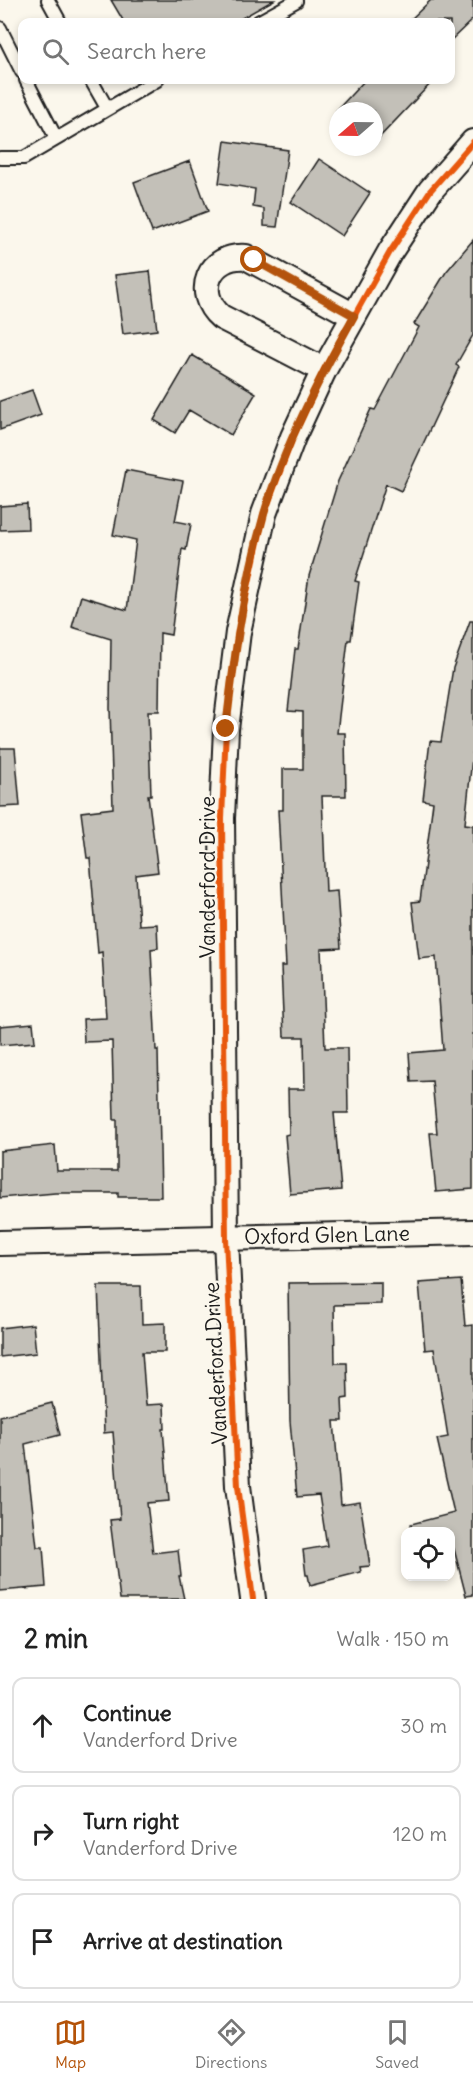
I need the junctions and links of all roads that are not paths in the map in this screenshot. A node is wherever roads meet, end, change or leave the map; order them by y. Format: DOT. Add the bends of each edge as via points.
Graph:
graph roads {
  1 [pos="48,0"];
  2 [pos="296,1"];
  3 [pos="58,18"];
  4 [pos="265,18"];
  5 [pos="0,28"];
  6 [pos="18,64"];
  7 [pos="28,84"];
  8 [pos="93,84"];
  9 [pos="150,84"];
  10 [pos="106,108"];
  11 [pos="56,138"];
  12 [pos="473,142"];
  13 [pos="0,158"];
  14 [pos="354,316"];
  15 [pos="324,370"];
  16 [pos="473,1232"];
  17 [pos="226,1239"];
  18 [pos="0,1243"];
  19 [pos="253,1599"];
  1 -- 3 [label="lane"];
  2 -- 4 [label="lane"];
  5 -- 6 [label="lane"];
  7 -- 11 [label="lane"];
  8 -- 10 [label="lane"];
  9 -- 10 [label="lane"];
  10 -- 11 [label="lane"];
  11 -- 13 [label="lane" via="24,158"];
  12 -- 14 [label="street, Vanderford Drive" via="430,191"];
  14 -- 15 [label="street, Vanderford Drive"];
  14 -- 15 [label="street" via="246,257 222,261 210,273 207,297 221,317"];
  15 -- 17 [label="street, Vanderford Drive" via="264,514 238,632 226,729 222,818"];
  16 -- 17 [label="street, Oxford Glen Lane"];
  17 -- 18 [label="street, Oxford Glen Lane"];
  17 -- 19 [label="street, Vanderford Drive" via="238,1486"];
}
